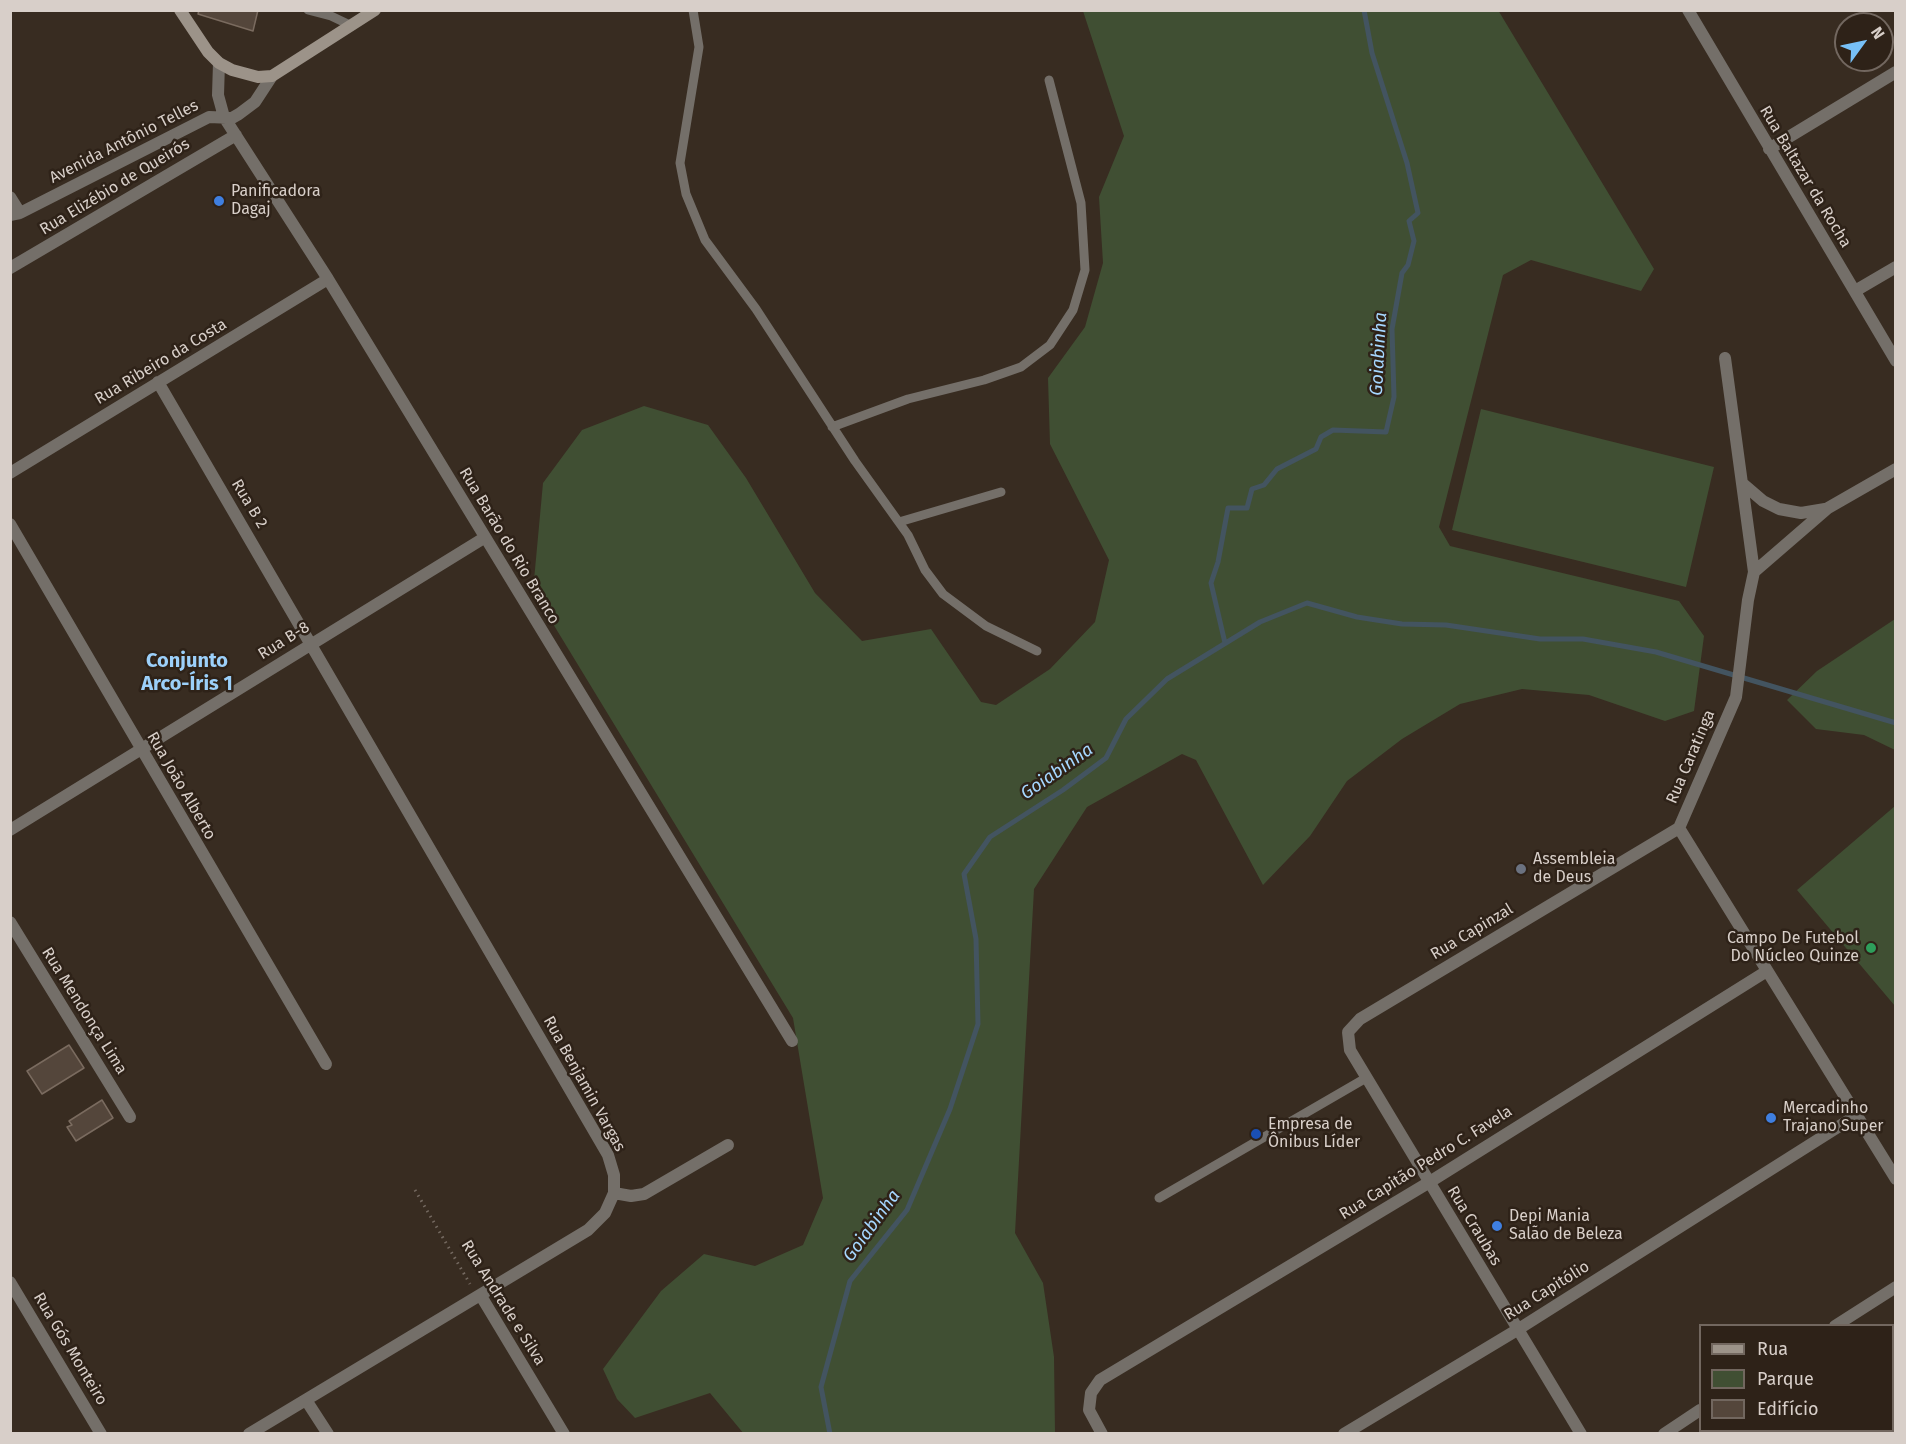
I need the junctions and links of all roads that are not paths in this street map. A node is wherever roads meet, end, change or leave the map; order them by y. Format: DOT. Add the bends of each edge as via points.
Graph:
graph roads {
  1 [pos="180,10"];
  2 [pos="308,10"];
  3 [pos="375,10"];
  4 [pos="693,10"];
  5 [pos="1688,10"];
  6 [pos="351,26"];
  7 [pos="219,63"];
  8 [pos="1896,72"];
  9 [pos="272,76"];
  10 [pos="1049,80"];
  11 [pos="224,117"];
  12 [pos="236,135"];
  13 [pos="1769,149"];
  14 [pos="10,197"];
  15 [pos="15,214"];
  16 [pos="1896,267"];
  17 [pos="10,268"];
  18 [pos="328,279"];
  19 [pos="1855,291"];
  20 [pos="1725,357"];
  21 [pos="1896,361"];
  22 [pos="158,382"];
  23 [pos="832,427"];
  24 [pos="1896,469"];
  25 [pos="10,473"];
  26 [pos="1742,483"];
  27 [pos="1000,492"];
  28 [pos="1828,508"];
  29 [pos="899,522"];
  30 [pos="10,524"];
  31 [pos="484,538"];
  32 [pos="1754,572"];
  33 [pos="312,643"];
  34 [pos="1037,651"];
  35 [pos="140,750"];
  36 [pos="1679,828"];
  37 [pos="10,830"];
  38 [pos="10,922"];
  39 [pos="1767,971"];
  40 [pos="1348,1032"];
  41 [pos="792,1041"];
  42 [pos="326,1064"];
  43 [pos="1366,1078"];
  44 [pos="1857,1115"];
  45 [pos="130,1117"];
  46 [pos="728,1145"];
  47 [pos="1896,1179"];
  48 [pos="1428,1182"];
  49 [pos="614,1193"];
  50 [pos="1159,1198"];
  51 [pos="10,1282"];
  52 [pos="1896,1287"];
  53 [pos="481,1296"];
  54 [pos="1838,1324"];
  55 [pos="1516,1330"];
  56 [pos="306,1400"];
  57 [pos="1699,1411"];
  58 [pos="101,1434"];
  59 [pos="249,1434"];
  60 [pos="328,1434"];
  61 [pos="564,1434"];
  62 [pos="1102,1434"];
  63 [pos="1344,1434"];
  64 [pos="1581,1434"];
  65 [pos="1664,1434"];
  1 -- 7 [label="street"];
  2 -- 6 [label="lane"];
  3 -- 6 [label="street"];
  4 -- 23 [label="lane" via="699,47 680,163 686,194 705,240 756,309"];
  5 -- 13 [label="street, Rua Baltazar da Rocha"];
  6 -- 9 [label="street"];
  7 -- 9 [label="street" via="244,74"];
  7 -- 11 [label="street, Rua Barão do Rio Branco" via="218,95"];
  8 -- 13 [label="street"];
  9 -- 11 [label="street, Avenida Antônio Telles" via="255,102 232,118"];
  10 -- 23 [label="lane" via="1081,203 1085,270 1073,310 1050,345 1021,367 908,399"];
  11 -- 12 [label="street, Rua Barão do Rio Branco"];
  11 -- 15 [label="street, Avenida Antônio Telles" via="209,117"];
  12 -- 17 [label="street, Rua Elizébio de Queirós"];
  12 -- 18 [label="street, Rua Barão do Rio Branco"];
  13 -- 19 [label="street, Rua Baltazar da Rocha"];
  14 -- 15 [label="street"];
  16 -- 19 [label="street"];
  18 -- 22 [label="street, Rua Ribeiro da Costa"];
  18 -- 31 [label="street, Rua Barão do Rio Branco"];
  19 -- 21 [label="street, Rua Baltazar da Rocha"];
  20 -- 26 [label="street, Rua Caratinga"];
  22 -- 25 [label="street, Rua Ribeiro da Costa"];
  22 -- 33 [label="street, Rua B 2"];
  23 -- 29 [label="lane"];
  24 -- 28 [label="street"];
  26 -- 28 [label="street" via="1779,509 1801,513"];
  26 -- 32 [label="street, Rua Caratinga"];
  27 -- 29 [label="lane"];
  28 -- 32 [label="street"];
  29 -- 34 [label="lane" via="943,594 986,626"];
  30 -- 35 [label="street, Rua João Alberto"];
  31 -- 33 [label="street, Rua B-8"];
  31 -- 41 [label="street, Rua Barão do Rio Branco"];
  32 -- 36 [label="street, Rua Caratinga" via="1736,697"];
  33 -- 35 [label="street, Rua B-8"];
  33 -- 49 [label="street, Rua Benjamin Vargas" via="608,1155"];
  35 -- 37 [label="street, Rua B-8"];
  35 -- 42 [label="street, Rua João Alberto"];
  36 -- 39 [label="street, Rua Caratinga"];
  36 -- 40 [label="street, Rua Capinzal" via="1360,1019"];
  38 -- 45 [label="street, Rua Mendonça Lima"];
  39 -- 44 [label="street, Rua Caratinga"];
  39 -- 48 [label="street, Rua Capitão Pedro C. Favela"];
  40 -- 43 [label="street, Rua Craubas" via="1350,1050"];
  43 -- 48 [label="street, Rua Craubas"];
  43 -- 50 [label="lane"];
  44 -- 47 [label="street, Rua Caratinga"];
  44 -- 55 [label="street, Rua Capitólio"];
  46 -- 49 [label="street" via="644,1194"];
  48 -- 55 [label="street, Rua Craubas"];
  48 -- 62 [label="street, Rua Capitão Pedro C. Favela" via="1100,1380 1091,1393 1089,1410"];
  49 -- 53 [label="street" via="605,1213 588,1230"];
  51 -- 58 [label="street, Rua Gós Monteiro"];
  52 -- 54 [label="street"];
  53 -- 56 [label="street"];
  53 -- 61 [label="street, Rua Andrade e Silva"];
  55 -- 63 [label="street, Rua Capitólio"];
  55 -- 64 [label="street, Rua Craubas"];
  56 -- 59 [label="street"];
  56 -- 60 [label="street"];
  57 -- 65 [label="street"];
}
